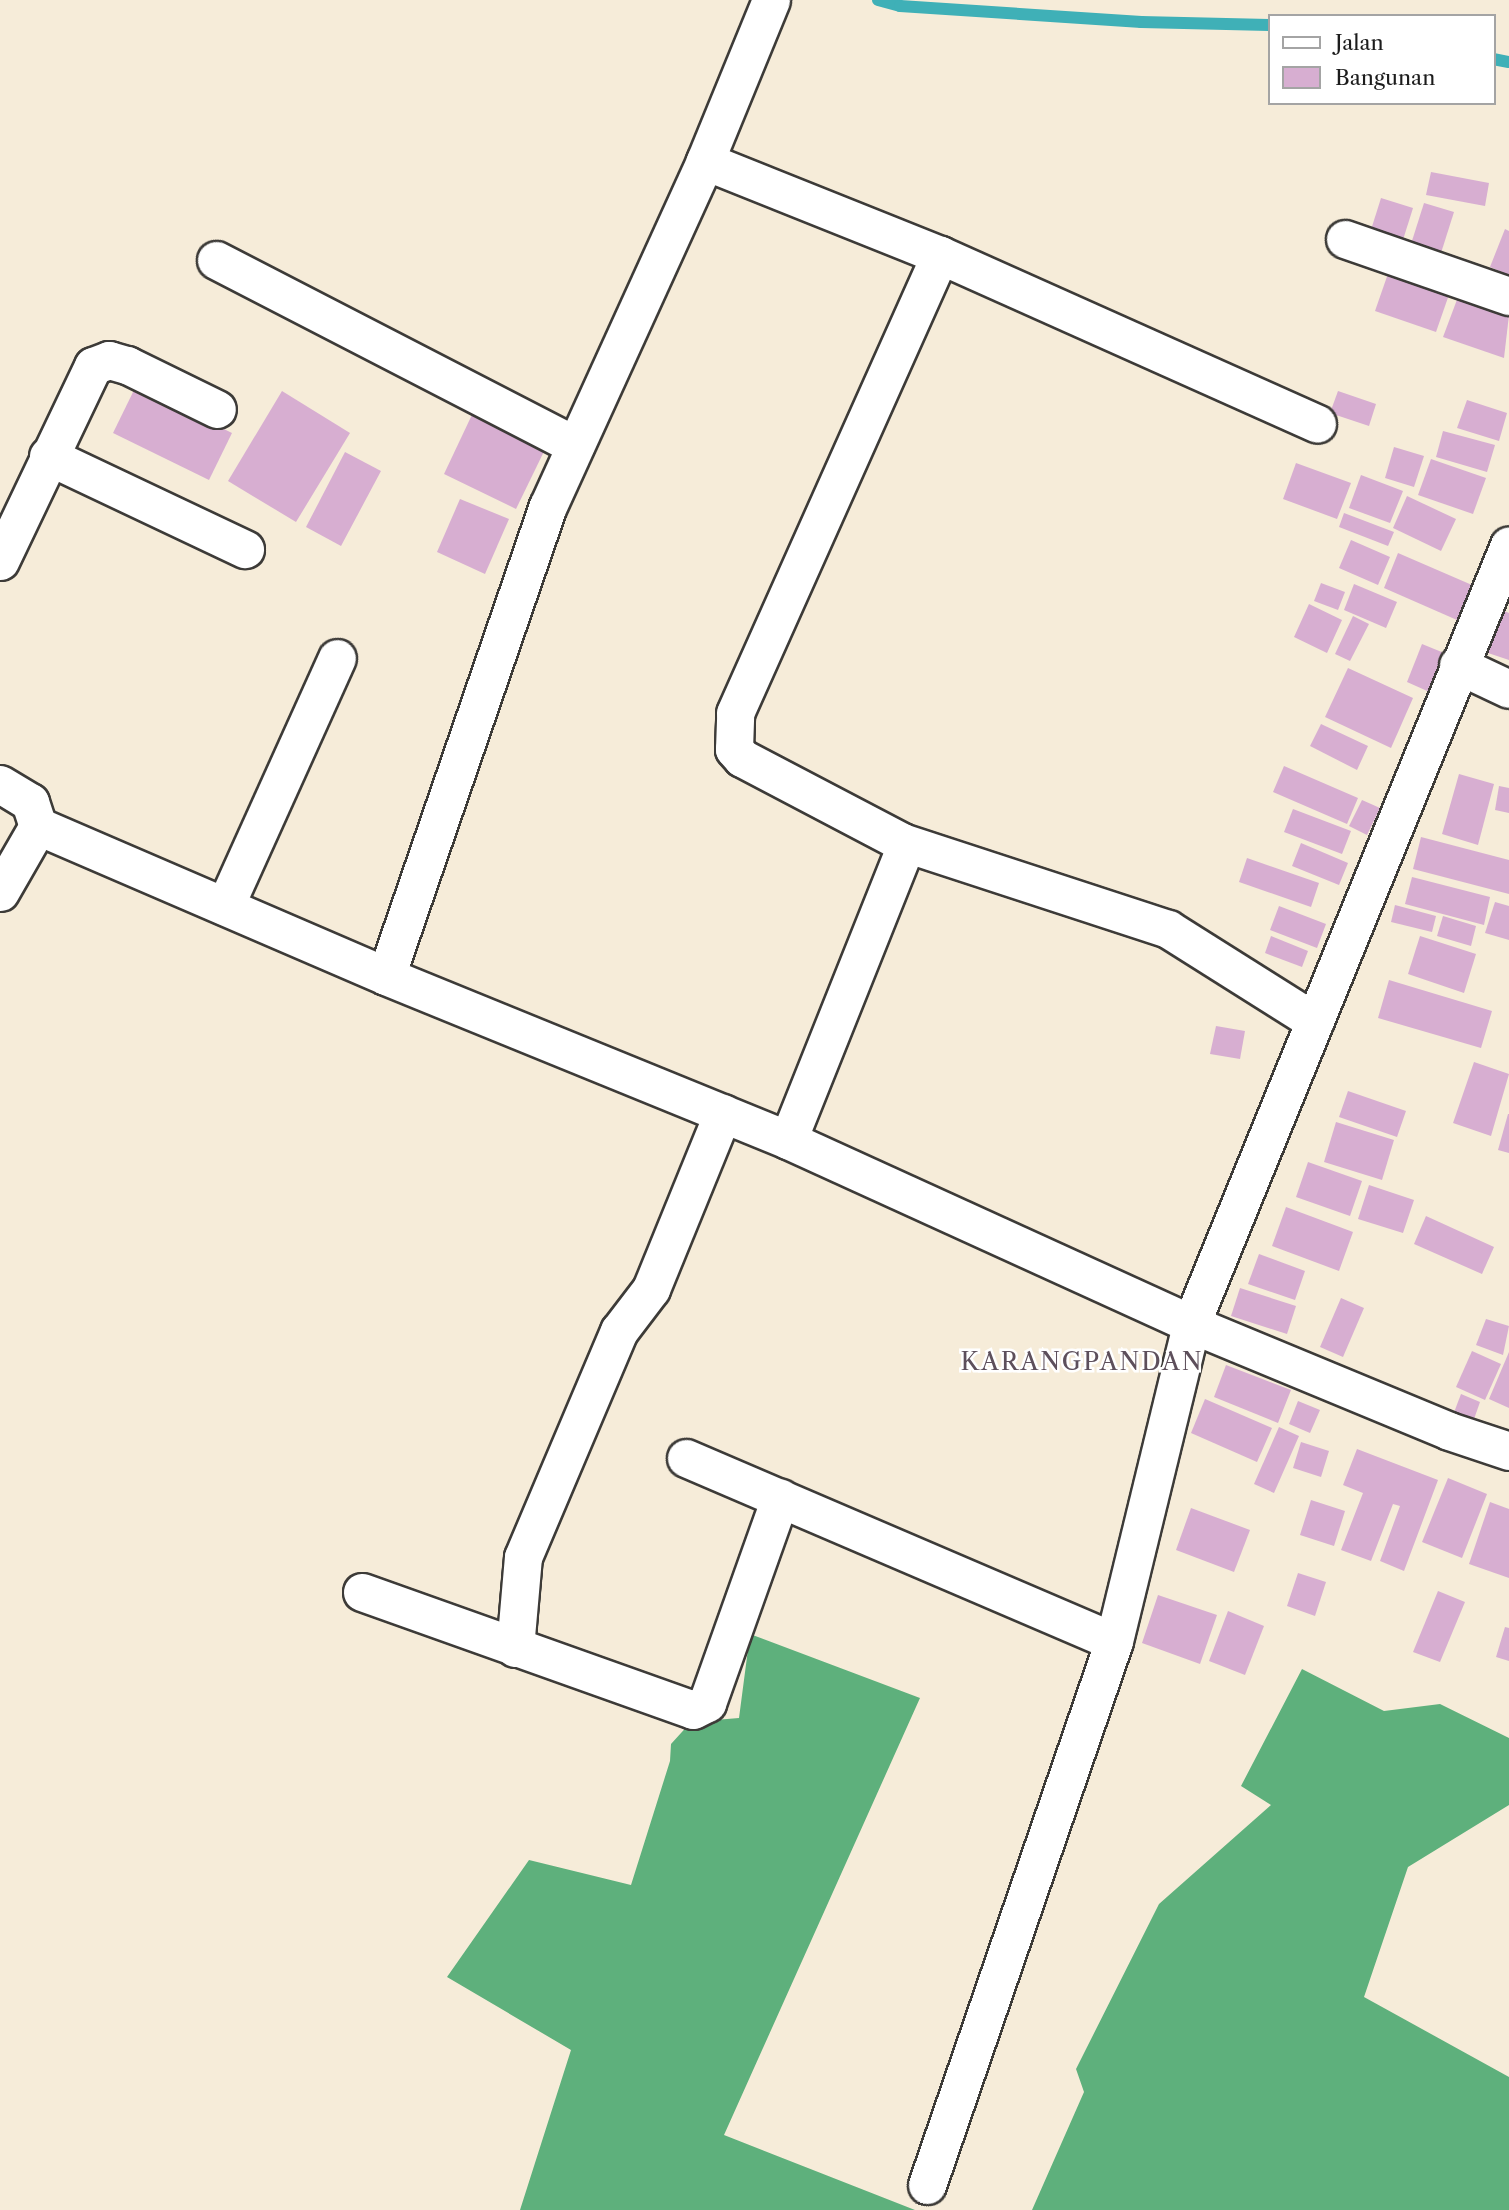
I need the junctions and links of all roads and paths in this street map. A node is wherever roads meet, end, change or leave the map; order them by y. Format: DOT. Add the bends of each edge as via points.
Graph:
graph roads {
  1 [pos="768,9"];
  2 [pos="705,161"];
  3 [pos="1345,239"];
  4 [pos="940,255"];
  5 [pos="216,260"];
  6 [pos="1509,296"];
  7 [pos="217,409"];
  8 [pos="1317,424"];
  9 [pos="575,445"];
  10 [pos="48,456"];
  11 [pos="1509,545"];
  12 [pos="245,549"];
  13 [pos="0,561"];
  14 [pos="337,658"];
  15 [pos="1458,665"];
  16 [pos="1509,689"];
  17 [pos="0,784"];
  18 [pos="38,826"];
  19 [pos="902,842"];
  20 [pos="0,892"];
  21 [pos="225,906"];
  22 [pos="386,976"];
  23 [pos="1314,1021"];
  24 [pos="723,1113"];
  25 [pos="788,1140"];
  26 [pos="1191,1324"];
  27 [pos="1509,1451"];
  28 [pos="686,1458"];
  29 [pos="780,1498"];
  30 [pos="362,1592"];
  31 [pos="1114,1641"];
  32 [pos="515,1648"];
  33 [pos="927,2185"];
  1 -- 2 [label="street"];
  2 -- 4 [label="street"];
  2 -- 9 [label="street"];
  3 -- 6 [label="street"];
  4 -- 8 [label="street"];
  4 -- 19 [label="street" via="735,713 732,736 734,749 742,758"];
  5 -- 9 [label="street"];
  7 -- 10 [label="street" via="109,360 93,366"];
  9 -- 22 [label="street" via="531,552"];
  10 -- 12 [label="street"];
  10 -- 13 [label="street"];
  11 -- 15 [label="street"];
  14 -- 21 [label="street"];
  15 -- 16 [label="street"];
  15 -- 23 [label="street"];
  17 -- 18 [label="street" via="30,802"];
  18 -- 20 [label="street"];
  18 -- 21 [label="street"];
  19 -- 23 [label="street" via="1168,929"];
  19 -- 25 [label="street" via="902,855"];
  21 -- 22 [label="street"];
  22 -- 24 [label="street"];
  23 -- 26 [label="street"];
  24 -- 25 [label="street"];
  24 -- 32 [label="street" via="651,1289 619,1331 523,1557"];
  25 -- 26 [label="street"];
  26 -- 27 [label="street" via="1449,1431"];
  26 -- 31 [label="street"];
  28 -- 29 [label="street"];
  29 -- 31 [label="street"];
  29 -- 32 [label="street" via="702,1707 685,1711"];
  30 -- 32 [label="street"];
  31 -- 33 [label="street"];
}
